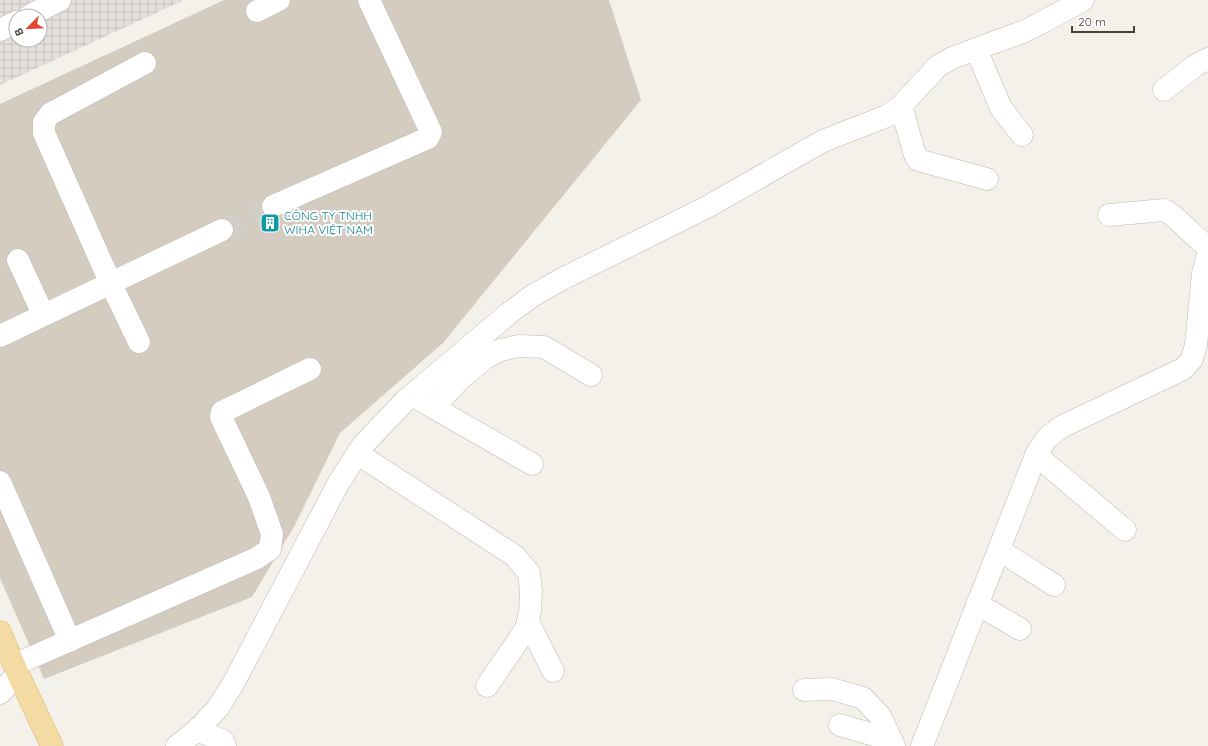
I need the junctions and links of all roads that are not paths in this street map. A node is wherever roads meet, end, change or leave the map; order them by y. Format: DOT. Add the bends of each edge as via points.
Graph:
graph roads {
  1 [pos="60,0"];
  2 [pos="279,0"];
  3 [pos="368,0"];
  4 [pos="1083,0"];
  5 [pos="44,8"];
  6 [pos="257,11"];
  7 [pos="976,49"];
  8 [pos="1208,59"];
  9 [pos="145,63"];
  10 [pos="1164,90"];
  11 [pos="901,106"];
  12 [pos="1022,135"];
  13 [pos="987,179"];
  14 [pos="272,206"];
  15 [pos="1109,215"];
  16 [pos="222,230"];
  17 [pos="1208,248"];
  18 [pos="1208,254"];
  19 [pos="18,260"];
  20 [pos="111,284"];
  21 [pos="43,314"];
  22 [pos="0,336"];
  23 [pos="139,342"];
  24 [pos="310,369"];
  25 [pos="591,375"];
  26 [pos="411,395"];
  27 [pos="434,407"];
  28 [pos="358,454"];
  29 [pos="1036,455"];
  30 [pos="532,464"];
  31 [pos="0,482"];
  32 [pos="1125,530"];
  33 [pos="998,550"];
  34 [pos="1054,585"];
  35 [pos="978,604"];
  36 [pos="528,622"];
  37 [pos="1020,629"];
  38 [pos="0,632"];
  39 [pos="70,641"];
  40 [pos="16,670"];
  41 [pos="553,671"];
  42 [pos="487,686"];
  43 [pos="804,690"];
  44 [pos="0,693"];
  45 [pos="840,725"];
  46 [pos="197,730"];
  47 [pos="52,746"];
  48 [pos="177,746"];
  49 [pos="225,746"];
  50 [pos="887,746"];
  51 [pos="894,746"];
  52 [pos="922,746"];
  1 -- 5 [label="street"];
  2 -- 6 [label="street"];
  3 -- 14 [label="street" via="431,132 428,138"];
  4 -- 7 [label="street" via="1039,24"];
  7 -- 11 [label="street" via="938,66"];
  7 -- 12 [label="street" via="1001,108"];
  8 -- 10 [label="street" via="1196,65"];
  9 -- 20 [label="street" via="50,114 44,122 44,133"];
  11 -- 13 [label="street" via="918,160"];
  11 -- 26 [label="street" via="887,116 823,141 707,207 532,296"];
  15 -- 17 [label="street" via="1164,210"];
  16 -- 20 [label="street"];
  18 -- 29 [label="street" via="1203,273 1196,345 1192,359 1183,369 1061,427 1047,438"];
  19 -- 21 [label="street"];
  20 -- 21 [label="street"];
  20 -- 23 [label="street"];
  21 -- 22 [label="street"];
  24 -- 39 [label="street" via="222,412 221,417 262,505 272,534 270,549 257,558"];
  25 -- 27 [label="street" via="544,347 519,346 500,350 484,359 460,379"];
  26 -- 27 [label="street"];
  26 -- 28 [label="street" via="363,445"];
  27 -- 30 [label="street"];
  28 -- 36 [label="street" via="515,556 529,573 532,591"];
  28 -- 46 [label="street" via="338,484 233,684 217,709"];
  29 -- 32 [label="street"];
  29 -- 33 [label="street"];
  31 -- 39 [label="street"];
  33 -- 34 [label="street"];
  33 -- 35 [label="street"];
  35 -- 37 [label="street"];
  35 -- 52 [label="street"];
  36 -- 41 [label="street"];
  36 -- 42 [label="street" via="526,629"];
  38 -- 40 [label="main road"];
  39 -- 40 [label="street"];
  40 -- 44 [label="street"];
  40 -- 47 [label="main road"];
  43 -- 51 [label="street" via="832,689 863,698 880,716"];
  45 -- 50 [label="street" via="881,737"];
  46 -- 48 [label="street"];
  46 -- 49 [label="street" via="224,741"];
}
